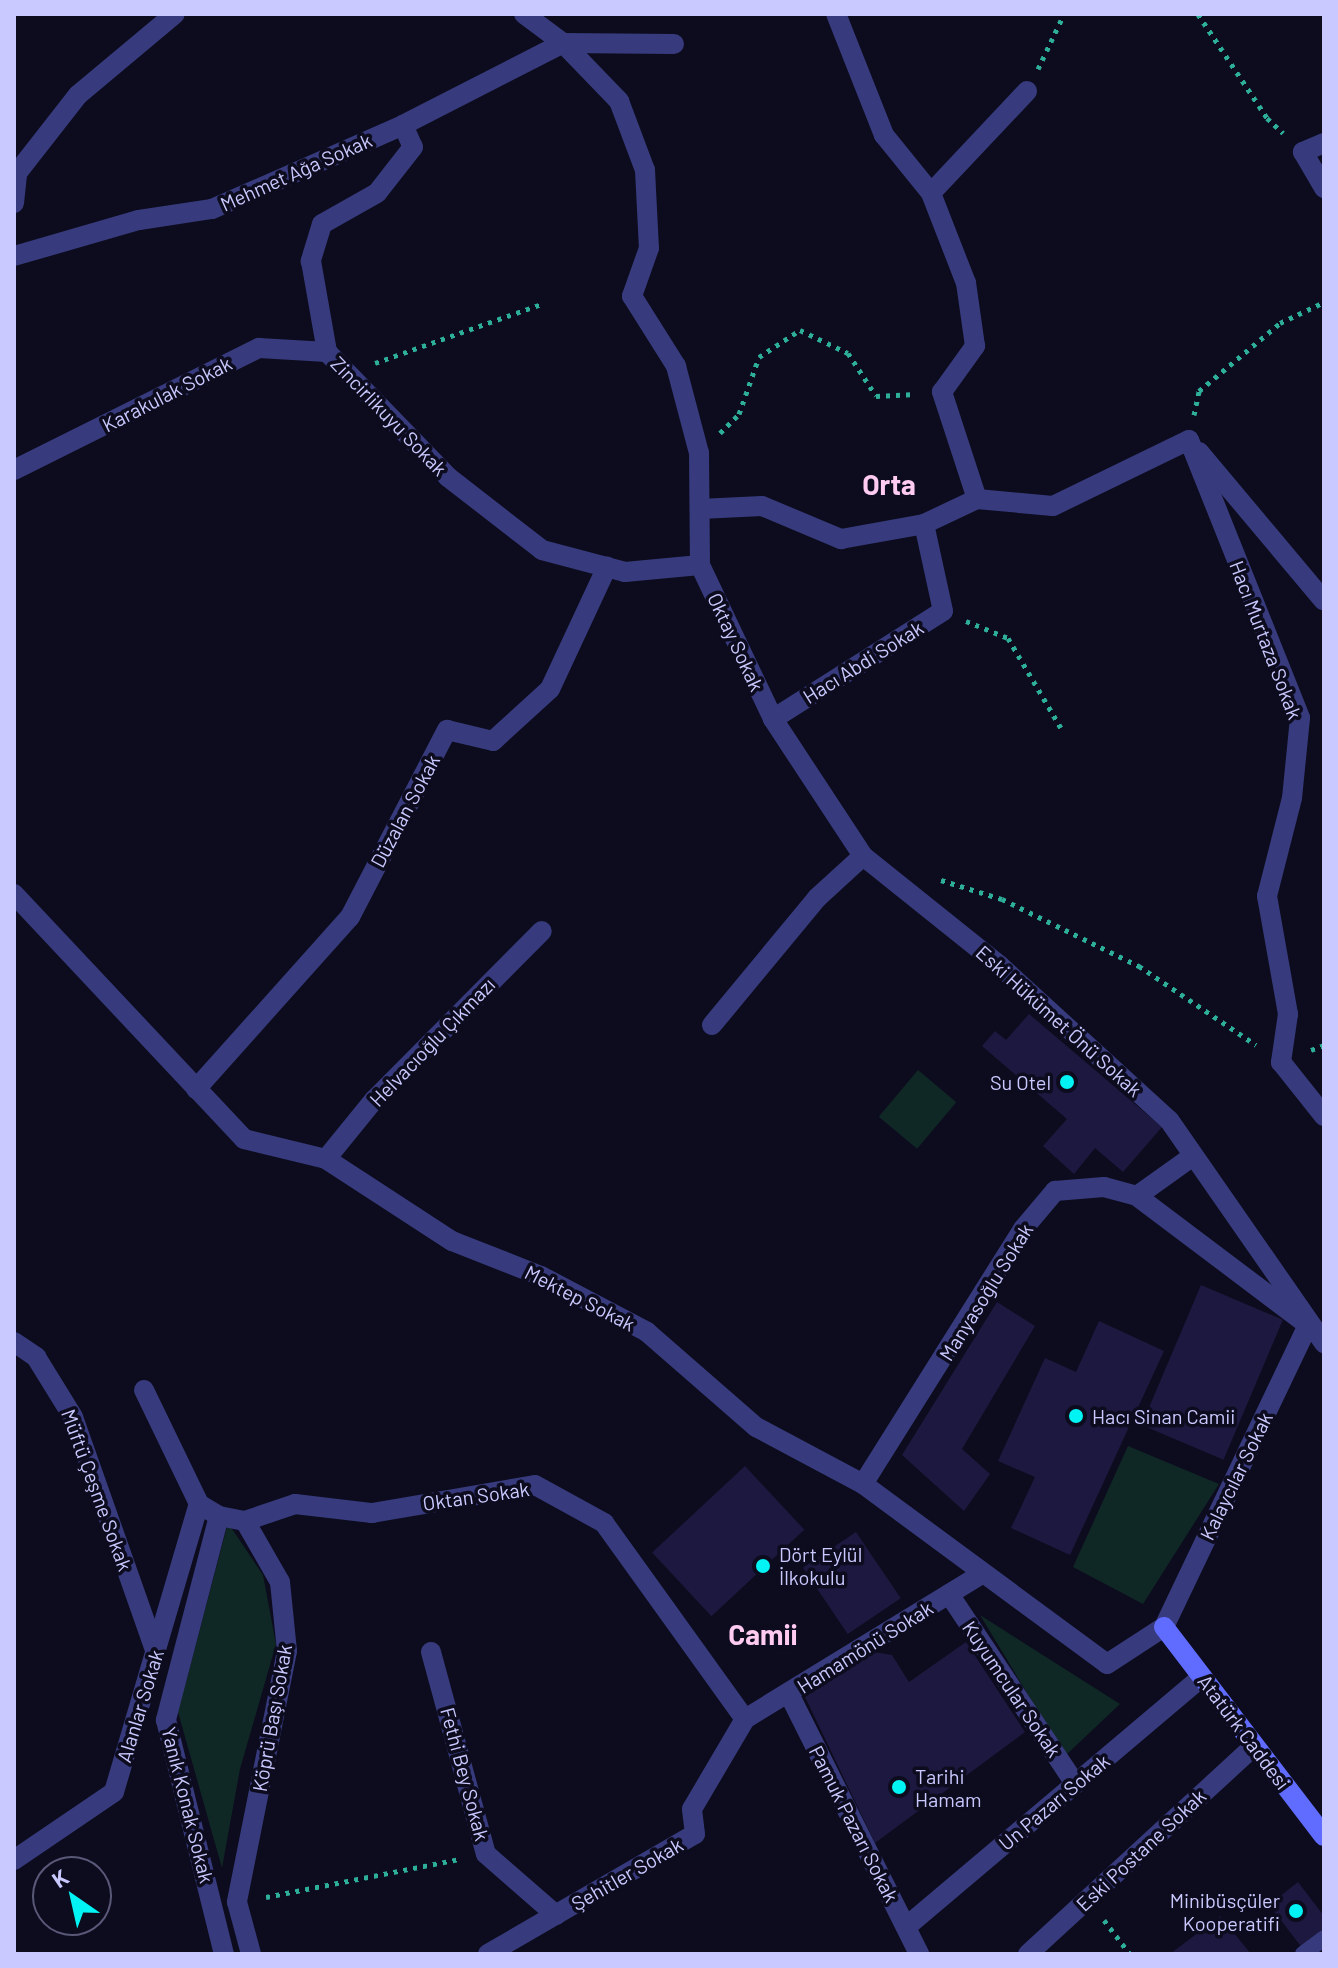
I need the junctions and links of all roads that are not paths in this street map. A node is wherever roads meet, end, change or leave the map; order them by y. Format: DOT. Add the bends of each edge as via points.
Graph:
graph roads {
  1 [pos="175,14"];
  2 [pos="524,14"];
  3 [pos="836,14"];
  4 [pos="563,43"];
  5 [pos="674,44"];
  6 [pos="1027,91"];
  7 [pos="403,125"];
  8 [pos="1324,143"];
  9 [pos="1324,188"];
  10 [pos="931,193"];
  11 [pos="14,203"];
  12 [pos="14,256"];
  13 [pos="327,352"];
  14 [pos="1189,440"];
  15 [pos="14,470"];
  16 [pos="977,499"];
  17 [pos="700,509"];
  18 [pos="924,524"];
  19 [pos="700,565"];
  20 [pos="607,567"];
  21 [pos="1324,601"];
  22 [pos="773,719"];
  23 [pos="863,856"];
  24 [pos="14,894"];
  25 [pos="542,931"];
  26 [pos="712,1025"];
  27 [pos="196,1089"];
  28 [pos="1324,1116"];
  29 [pos="1193,1156"];
  30 [pos="326,1159"];
  31 [pos="1137,1196"];
  32 [pos="1308,1325"];
  33 [pos="14,1342"];
  34 [pos="1324,1343"];
  35 [pos="144,1390"];
  36 [pos="863,1484"];
  37 [pos="199,1504"];
  38 [pos="219,1516"];
  39 [pos="245,1521"];
  40 [pos="983,1573"];
  41 [pos="949,1594"];
  42 [pos="1164,1627"];
  43 [pos="431,1652"];
  44 [pos="156,1653"];
  45 [pos="1202,1677"];
  46 [pos="789,1694"];
  47 [pos="745,1719"];
  48 [pos="1254,1746"];
  49 [pos="1075,1784"];
  50 [pos="1324,1836"];
  51 [pos="14,1860"];
  52 [pos="556,1915"];
  53 [pos="906,1927"];
  54 [pos="1324,1938"];
  55 [pos="224,1954"];
  56 [pos="251,1954"];
  57 [pos="488,1954"];
  58 [pos="919,1954"];
  59 [pos="1028,1954"];
  60 [pos="1303,1954"];
  1 -- 11 [label="street" via="78,95 17,173"];
  2 -- 4 [label="street"];
  3 -- 10 [label="street" via="884,135"];
  4 -- 5 [label="street"];
  4 -- 7 [label="street, Mehmet Ağa Sokak"];
  4 -- 17 [label="street" via="619,101 645,170 649,248 632,296 676,366 699,453"];
  6 -- 10 [label="street"];
  7 -- 12 [label="street, Mehmet Ağa Sokak" via="212,209 139,220"];
  7 -- 13 [label="street, Zincirlikuyu Sokak" via="413,147 377,193 322,224 311,261"];
  8 -- 9 [label="street" via="1303,152"];
  10 -- 16 [label="street" via="966,283 975,346 942,392"];
  13 -- 15 [label="street, Karakulak Sokak" via="259,348"];
  13 -- 20 [label="street, Zincirlikuyu Sokak" via="448,477 542,550"];
  14 -- 16 [label="street" via="1053,506"];
  14 -- 21 [label="street"];
  14 -- 28 [label="street, Hacı Murtaza Sokak" via="1300,718 1292,798 1267,896 1288,1014 1281,1062"];
  16 -- 18 [label="street"];
  17 -- 18 [label="street" via="762,506 841,539"];
  17 -- 19 [label="street"];
  18 -- 22 [label="street, Hacı Abdi Sokak" via="943,611"];
  19 -- 20 [label="street, Zincirlikuyu Sokak" via="625,572"];
  19 -- 22 [label="street, Oktay Sokak"];
  20 -- 27 [label="street, Düzalan Sokak" via="550,689 493,741 447,730 350,917"];
  22 -- 23 [label="street, Eski Hükümet Önü Sokak"];
  23 -- 26 [label="street" via="817,898"];
  23 -- 29 [label="street, Eski Hükümet Önü Sokak" via="999,965 1169,1120"];
  24 -- 27 [label="street, Mektep Sokak"];
  25 -- 30 [label="street, Helvacıoğlu Çıkmazı" via="374,1100"];
  27 -- 30 [label="street, Mektep Sokak" via="244,1139"];
  29 -- 31 [label="street"];
  29 -- 32 [label="street, Eski Hükümet Önü Sokak"];
  30 -- 36 [label="street, Mektep Sokak" via="452,1241 541,1276 647,1332 756,1427"];
  31 -- 32 [label="street"];
  31 -- 36 [label="street, Manyasoğlu Sokak" via="1104,1187 1055,1191 1023,1229"];
  32 -- 34 [label="street, Eski Hükümet Önü Sokak"];
  32 -- 42 [label="street, Kalaycılar Sokak"];
  33 -- 44 [label="street, Müftü Çeşme Sokak" via="36,1357 73,1417"];
  35 -- 37 [label="street"];
  36 -- 40 [label="street, Mektep Sokak"];
  37 -- 38 [label="street"];
  37 -- 44 [label="street, Alanlar Sokak"];
  38 -- 39 [label="street"];
  38 -- 55 [label="street, Yanık Konak Sokak" via="166,1720"];
  39 -- 47 [label="street, Oktan Sokak" via="295,1504 372,1513 535,1485 604,1523"];
  39 -- 56 [label="street, Köprü Başı Sokak" via="280,1582 287,1651 237,1902"];
  40 -- 41 [label="street, Hamamönü Sokak"];
  40 -- 42 [label="street, Mektep Sokak" via="1107,1664"];
  41 -- 46 [label="street, Hamamönü Sokak"];
  41 -- 49 [label="street, Kuyumcular Sokak"];
  42 -- 45 [label="street, Atatürk Caddesi"];
  43 -- 52 [label="street, Fethi Bey Sokak" via="486,1854"];
  44 -- 51 [label="street, Alanlar Sokak" via="114,1792"];
  45 -- 48 [label="street, Atatürk Caddesi"];
  45 -- 49 [label="street, Un Pazarı Sokak"];
  46 -- 47 [label="street, Hamamönü Sokak"];
  46 -- 53 [label="street, Pamuk Pazarı Sokak"];
  47 -- 52 [label="street, Şehitler Sokak" via="692,1809 695,1834"];
  48 -- 50 [label="street, Atatürk Caddesi"];
  48 -- 59 [label="street, Eski Postane Sokak"];
  49 -- 53 [label="street, Un Pazarı Sokak"];
  52 -- 57 [label="street, Şehitler Sokak"];
  53 -- 58 [label="street, Pamuk Pazarı Sokak"];
  54 -- 60 [label="lane"];
}
